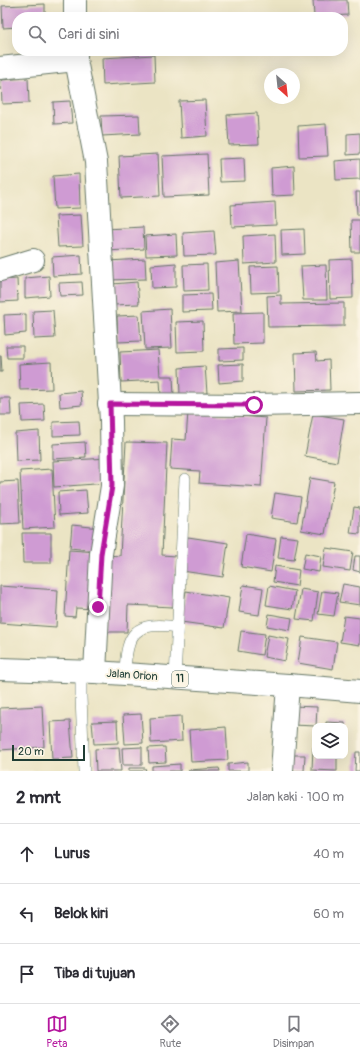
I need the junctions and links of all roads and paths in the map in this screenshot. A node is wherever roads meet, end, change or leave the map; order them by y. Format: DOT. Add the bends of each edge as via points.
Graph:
graph roads {
  1 [pos="75,0"];
  2 [pos="76,12"];
  3 [pos="70,56"];
  4 [pos="76,56"];
  5 [pos="0,68"];
  6 [pos="33,260"];
  7 [pos="0,270"];
  8 [pos="360,403"];
  9 [pos="110,404"];
  10 [pos="185,479"];
  11 [pos="178,627"];
  12 [pos="0,669"];
  13 [pos="88,672"];
  14 [pos="124,674"];
  15 [pos="175,678"];
  16 [pos="288,685"];
  17 [pos="360,691"];
  18 [pos="84,771"];
  19 [pos="282,771"];
  1 -- 2 [label="main road"];
  3 -- 5 [label="main road"];
  4 -- 9 [label="main road" via="96,162"];
  6 -- 7 [label="main road"];
  8 -- 9 [label="main road"];
  9 -- 13 [label="main road" via="112,486 101,554"];
  10 -- 11 [label="lane"];
  11 -- 14 [label="lane" via="145,626 134,633 125,654"];
  11 -- 15 [label="lane"];
  12 -- 13 [label="main road, Jalan Orion / 11"];
  13 -- 14 [label="main road, Jalan Orion / 11"];
  13 -- 18 [label="lane" via="81,697"];
  14 -- 15 [label="main road, Jalan Orion / 11"];
  15 -- 16 [label="main road, Jalan Orion / 11"];
  16 -- 17 [label="main road, Jalan Orion / 11"];
  16 -- 19 [label="main road"];
}
